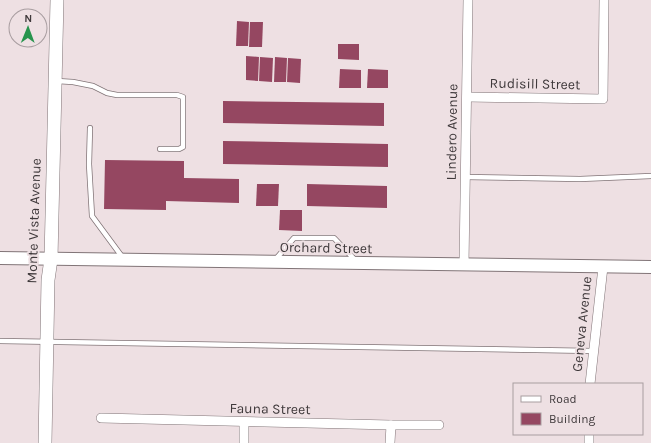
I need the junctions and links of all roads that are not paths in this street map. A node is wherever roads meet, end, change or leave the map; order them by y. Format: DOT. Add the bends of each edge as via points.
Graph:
graph roads {
  1 [pos="57,0"];
  2 [pos="468,0"];
  3 [pos="604,0"];
  4 [pos="55,81"];
  5 [pos="467,97"];
  6 [pos="90,128"];
  7 [pos="160,149"];
  8 [pos="651,176"];
  9 [pos="465,177"];
  10 [pos="0,258"];
  11 [pos="51,259"];
  12 [pos="125,260"];
  13 [pos="273,262"];
  14 [pos="358,263"];
  15 [pos="464,265"];
  16 [pos="603,267"];
  17 [pos="651,268"];
  18 [pos="0,340"];
  19 [pos="47,342"];
  20 [pos="594,351"];
  21 [pos="590,383"];
  22 [pos="101,418"];
  23 [pos="244,422"];
  24 [pos="391,425"];
  25 [pos="439,425"];
  26 [pos="45,443"];
  27 [pos="244,443"];
  28 [pos="390,443"];
  1 -- 4 [label="main road, Monte Vista Avenue"];
  2 -- 5 [label="street, Lindero Avenue"];
  3 -- 5 [label="street, Rudisill Street" via="602,99"];
  4 -- 7 [label="lane" via="93,86 117,95 183,97 183,147"];
  4 -- 11 [label="main road, Monte Vista Avenue"];
  5 -- 9 [label="street, Lindero Avenue"];
  6 -- 12 [label="lane" via="92,216"];
  8 -- 9 [label="lane" via="580,179"];
  9 -- 15 [label="street, Lindero Avenue"];
  10 -- 11 [label="street, Orchard Street"];
  11 -- 12 [label="street, Orchard Street"];
  11 -- 19 [label="main road, Monte Vista Avenue"];
  12 -- 13 [label="street, Orchard Street"];
  13 -- 14 [label="street, Orchard Street"];
  13 -- 14 [label="lane" via="294,238 334,238"];
  14 -- 15 [label="street, Orchard Street"];
  15 -- 16 [label="street, Orchard Street"];
  16 -- 17 [label="street, Orchard Street"];
  16 -- 20 [label="street, Geneva Avenue"];
  18 -- 19 [label="lane"];
  19 -- 20 [label="lane"];
  19 -- 26 [label="main road, Monte Vista Avenue"];
  20 -- 21 [label="street, Geneva Avenue"];
  22 -- 23 [label="street, Fauna Street"];
  23 -- 24 [label="street, Fauna Street"];
  23 -- 27 [label="street"];
  24 -- 25 [label="street, Fauna Street"];
  24 -- 28 [label="street"];
}
